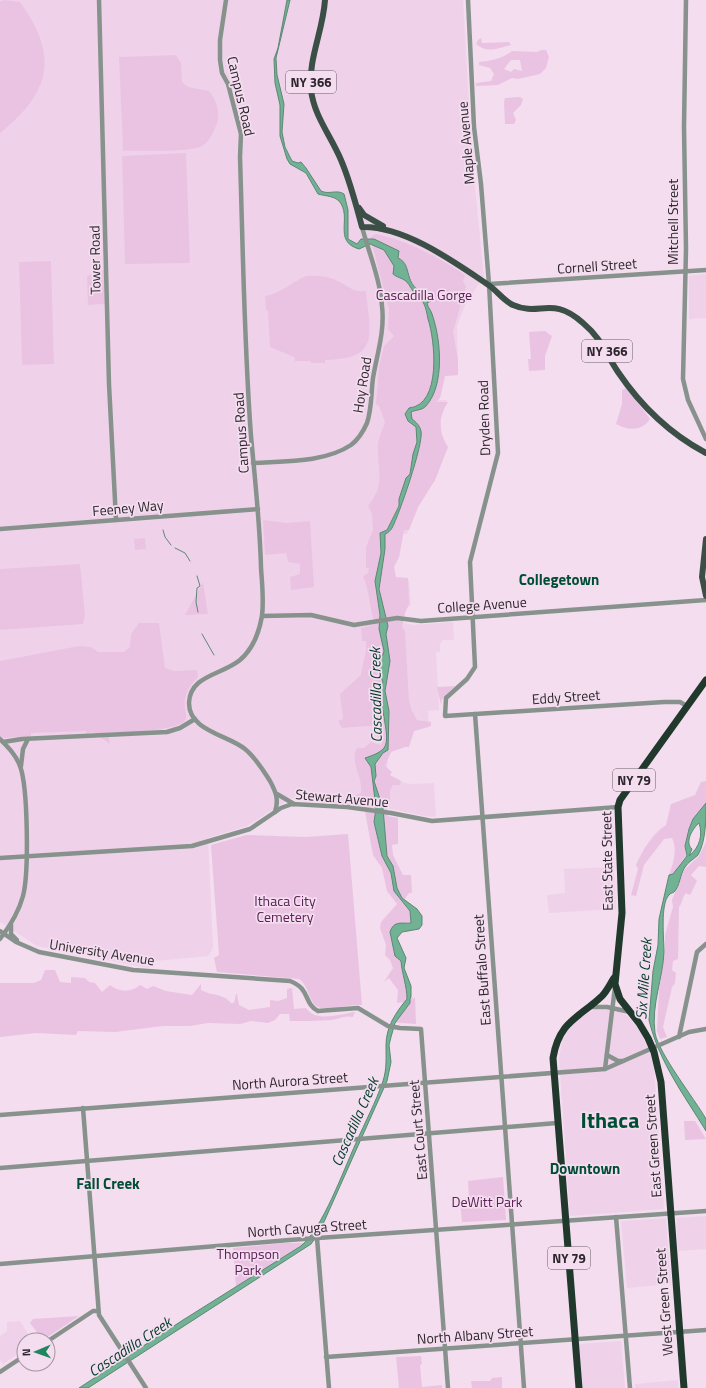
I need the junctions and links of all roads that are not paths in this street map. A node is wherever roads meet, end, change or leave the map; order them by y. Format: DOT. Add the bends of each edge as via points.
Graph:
graph roads {
  1 [pos="99,0"];
  2 [pos="226,0"];
  3 [pos="325,0"];
  4 [pos="468,0"];
  5 [pos="686,0"];
  6 [pos="356,205"];
  7 [pos="362,227"];
  8 [pos="394,232"];
  9 [pos="706,270"];
  10 [pos="685,271"];
  11 [pos="489,284"];
  12 [pos="706,439"];
  13 [pos="706,453"];
  14 [pos="253,463"];
  15 [pos="258,509"];
  16 [pos="116,520"];
  17 [pos="0,529"];
  18 [pos="706,539"];
  19 [pos="706,596"];
  20 [pos="706,600"];
  21 [pos="262,616"];
  22 [pos="473,617"];
  23 [pos="706,680"];
  24 [pos="687,706"];
  25 [pos="475,714"];
  26 [pos="445,716"];
  27 [pos="195,720"];
  28 [pos="28,739"];
  29 [pos="2,741"];
  30 [pos="21,767"];
  31 [pos="277,794"];
  32 [pos="294,804"];
  33 [pos="618,807"];
  34 [pos="275,812"];
  35 [pos="482,817"];
  36 [pos="26,857"];
  37 [pos="0,858"];
  38 [pos="11,923"];
  39 [pos="2,932"];
  40 [pos="0,939"];
  41 [pos="706,944"];
  42 [pos="25,946"];
  43 [pos="616,976"];
  44 [pos="615,984"];
  45 [pos="586,1008"];
  46 [pos="612,1008"];
  47 [pos="630,1012"];
  48 [pos="421,1028"];
  49 [pos="706,1029"];
  50 [pos="679,1037"];
  51 [pos="607,1055"];
  52 [pos="629,1060"];
  53 [pos="605,1069"];
  54 [pos="554,1072"];
  55 [pos="501,1076"];
  56 [pos="425,1082"];
  57 [pos="83,1108"];
  58 [pos="0,1115"];
  59 [pos="557,1123"];
  60 [pos="505,1128"];
  61 [pos="429,1133"];
  62 [pos="87,1160"];
  63 [pos="0,1168"];
  64 [pos="706,1211"];
  65 [pos="670,1213"];
  66 [pos="616,1218"];
  67 [pos="566,1220"];
  68 [pos="512,1224"];
  69 [pos="436,1230"];
  70 [pos="318,1238"];
  71 [pos="94,1256"];
  72 [pos="0,1264"];
  73 [pos="96,1311"];
  74 [pos="706,1330"];
  75 [pos="680,1332"];
  76 [pos="56,1336"];
  77 [pos="626,1336"];
  78 [pos="575,1339"];
  79 [pos="521,1343"];
  80 [pos="445,1349"];
  81 [pos="326,1357"];
  82 [pos="16,1361"];
  83 [pos="0,1372"];
  84 [pos="146,1388"];
  85 [pos="329,1388"];
  86 [pos="448,1388"];
  87 [pos="524,1388"];
  88 [pos="579,1388"];
  89 [pos="630,1388"];
  90 [pos="684,1388"];
  1 -- 16 [label="street, Tower Road" via="109,384"];
  2 -- 14 [label="street, Campus Road" via="220,55 242,139 240,162"];
  3 -- 6 [label="main road, NY 366" via="324,15 313,59 311,90 320,119 341,160"];
  4 -- 11 [label="street, Maple Avenue" via="474,133"];
  5 -- 10 [label="street, Mitchell Street"];
  6 -- 7 [label="main road, NY 366"];
  6 -- 8 [label="main road, NY 366" via="371,220"];
  7 -- 8 [label="main road, NY 366"];
  7 -- 14 [label="street, Hoy Road" via="380,292 383,320 370,411 362,434 350,445 331,453"];
  8 -- 11 [label="main road, NY 366" via="416,241"];
  9 -- 10 [label="street, Cornell Street"];
  10 -- 11 [label="street, Cornell Street"];
  10 -- 12 [label="street, Mitchell Street" via="683,379 688,400"];
  11 -- 13 [label="main road, NY 366" via="513,305 524,308 556,307 572,314 597,338 634,394 652,414 670,430"];
  11 -- 22 [label="street, Dryden Road" via="498,453 470,562"];
  14 -- 15 [label="street, Campus Road"];
  15 -- 16 [label="street, Feeney Way"];
  15 -- 21 [label="street, Campus Road"];
  16 -- 17 [label="street, Feeney Way"];
  18 -- 19 [label="main road" via="702,577"];
  20 -- 22 [label="street, College Avenue"];
  21 -- 22 [label="street, College Avenue" via="311,615 354,625 394,618 418,621"];
  21 -- 27 [label="street, Campus Road" via="257,636 246,654 236,664 204,679 195,687 189,704"];
  22 -- 26 [label="street, Dryden Road" via="475,667 467,679 446,698"];
  23 -- 24 [label="highway, East State Street / NY 79"];
  24 -- 25 [label="street, Eddy Street" via="680,702 664,702"];
  24 -- 33 [label="highway, East State Street / NY 79" via="620,800"];
  25 -- 26 [label="street, Eddy Street"];
  25 -- 35 [label="street, East Buffalo Street"];
  27 -- 28 [label="street" via="167,732"];
  27 -- 31 [label="street" via="203,727 247,750 264,771"];
  28 -- 29 [label="street"];
  28 -- 30 [label="street" via="23,749"];
  29 -- 30 [label="street" via="15,755"];
  30 -- 36 [label="street" via="26,805"];
  31 -- 32 [label="street"];
  31 -- 34 [label="street"];
  32 -- 34 [label="street, Stewart Avenue"];
  32 -- 35 [label="street, Stewart Avenue" via="391,813 426,821"];
  33 -- 35 [label="street, Stewart Avenue"];
  33 -- 43 [label="highway, East State Street / NY 79" via="622,913"];
  34 -- 36 [label="street, Stewart Avenue" via="250,829 188,847"];
  35 -- 55 [label="street, East Buffalo Street"];
  36 -- 37 [label="street, Stewart Avenue"];
  36 -- 38 [label="street" via="23,894"];
  38 -- 39 [label="street"];
  38 -- 42 [label="street" via="11,934"];
  39 -- 40 [label="street"];
  39 -- 42 [label="street, University Avenue"];
  41 -- 50 [label="street" via="699,949 694,962"];
  42 -- 48 [label="street, University Avenue" via="39,952 142,971 290,981 302,987 313,1008 318,1011 358,1008 388,1026"];
  43 -- 44 [label="highway, East State Street / NY 79"];
  43 -- 45 [label="highway, NY 79" via="603,995"];
  44 -- 46 [label="street, East State Street"];
  44 -- 47 [label="highway, East Green Street / NY 79" via="620,999"];
  45 -- 46 [label="street"];
  45 -- 54 [label="highway, NY 79" via="564,1029 555,1050"];
  46 -- 47 [label="street"];
  46 -- 51 [label="street, East State Street"];
  47 -- 65 [label="highway, East Green Street / NY 79" via="648,1038 660,1077"];
  48 -- 56 [label="street, East Court Street"];
  49 -- 50 [label="street, North Aurora Street"];
  50 -- 52 [label="street, North Aurora Street"];
  51 -- 52 [label="street" via="618,1061"];
  51 -- 53 [label="street, East State Street"];
  52 -- 53 [label="street, North Aurora Street"];
  53 -- 54 [label="street, North Aurora Street"];
  54 -- 55 [label="street, North Aurora Street"];
  54 -- 59 [label="highway, NY 79"];
  55 -- 56 [label="street, North Aurora Street"];
  55 -- 60 [label="street, East Buffalo Street"];
  56 -- 57 [label="street, North Aurora Street"];
  56 -- 61 [label="street, East Court Street"];
  57 -- 58 [label="street, North Aurora Street"];
  57 -- 62 [label="street"];
  59 -- 60 [label="street"];
  59 -- 67 [label="highway, NY 79"];
  60 -- 61 [label="street"];
  60 -- 68 [label="street, East Buffalo Street"];
  61 -- 62 [label="street"];
  61 -- 69 [label="street, East Court Street"];
  62 -- 63 [label="street"];
  62 -- 71 [label="street"];
  64 -- 65 [label="street, North Cayuga Street"];
  65 -- 66 [label="street, North Cayuga Street"];
  65 -- 75 [label="highway, West Green Street / NY 79"];
  66 -- 67 [label="street, North Cayuga Street"];
  66 -- 77 [label="street"];
  67 -- 68 [label="street, North Cayuga Street"];
  67 -- 78 [label="highway, NY 79"];
  68 -- 69 [label="street, North Cayuga Street"];
  68 -- 79 [label="street, East Buffalo Street"];
  69 -- 70 [label="street, North Cayuga Street"];
  69 -- 80 [label="street, East Court Street"];
  70 -- 71 [label="street, North Cayuga Street"];
  70 -- 81 [label="street"];
  71 -- 72 [label="street, North Cayuga Street"];
  71 -- 73 [label="street"];
  73 -- 76 [label="street"];
  73 -- 84 [label="street"];
  74 -- 75 [label="street, North Albany Street"];
  75 -- 77 [label="street, North Albany Street"];
  75 -- 90 [label="highway, West Green Street / NY 79"];
  77 -- 78 [label="street, North Albany Street"];
  77 -- 89 [label="street"];
  78 -- 79 [label="street, North Albany Street"];
  78 -- 88 [label="highway, NY 79"];
  79 -- 80 [label="street, North Albany Street"];
  79 -- 87 [label="street, East Buffalo Street"];
  80 -- 81 [label="street, North Albany Street"];
  80 -- 86 [label="street, East Court Street"];
  81 -- 85 [label="street"];
  82 -- 83 [label="street"];
}
